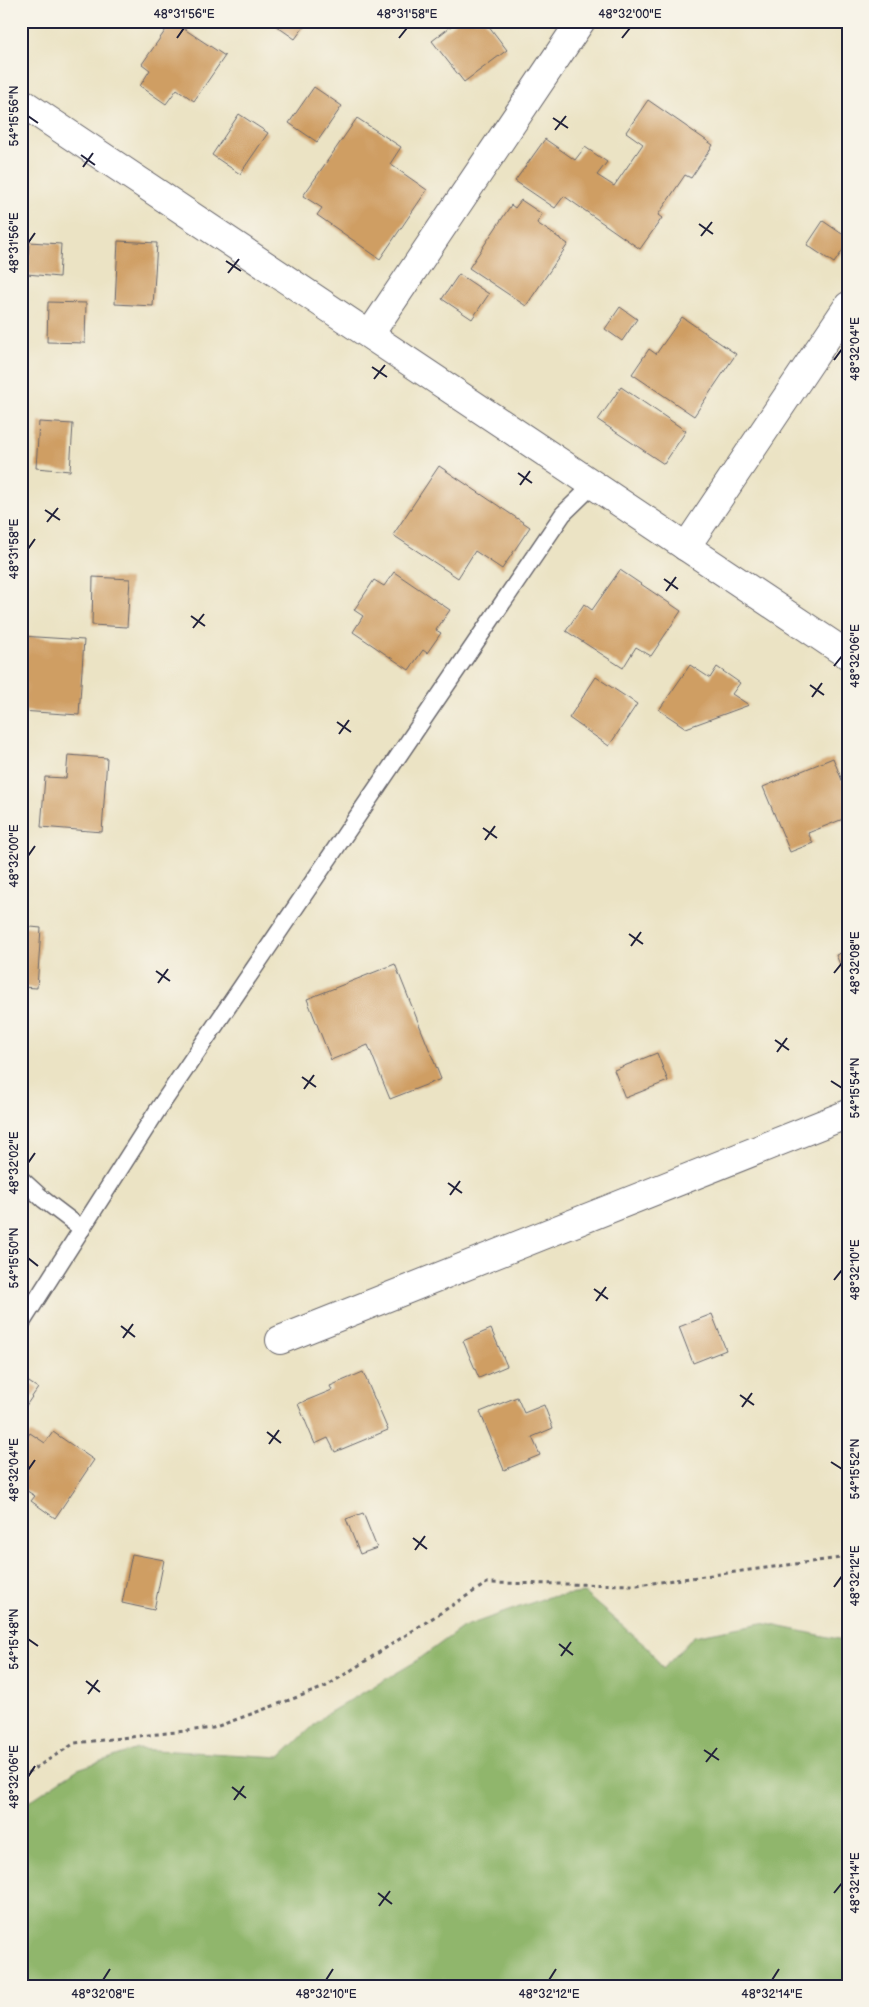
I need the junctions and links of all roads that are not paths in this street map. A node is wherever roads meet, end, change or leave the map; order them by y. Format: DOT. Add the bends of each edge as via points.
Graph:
graph roads {
  1 [pos="581,21"];
  2 [pos="21,102"];
  3 [pos="848,306"];
  4 [pos="370,334"];
  5 [pos="594,484"];
  6 [pos="686,547"];
  7 [pos="848,655"];
  8 [pos="848,1114"];
  9 [pos="21,1179"];
  10 [pos="82,1229"];
  11 [pos="21,1324"];
  12 [pos="280,1340"];
  1 -- 4 [label="street"];
  2 -- 4 [label="street"];
  3 -- 6 [label="street"];
  4 -- 5 [label="street"];
  5 -- 6 [label="street"];
  5 -- 10 [label="lane" via="563,514 157,1111"];
  6 -- 7 [label="street"];
  8 -- 12 [label="street"];
  9 -- 10 [label="lane"];
  10 -- 11 [label="lane"];
}
